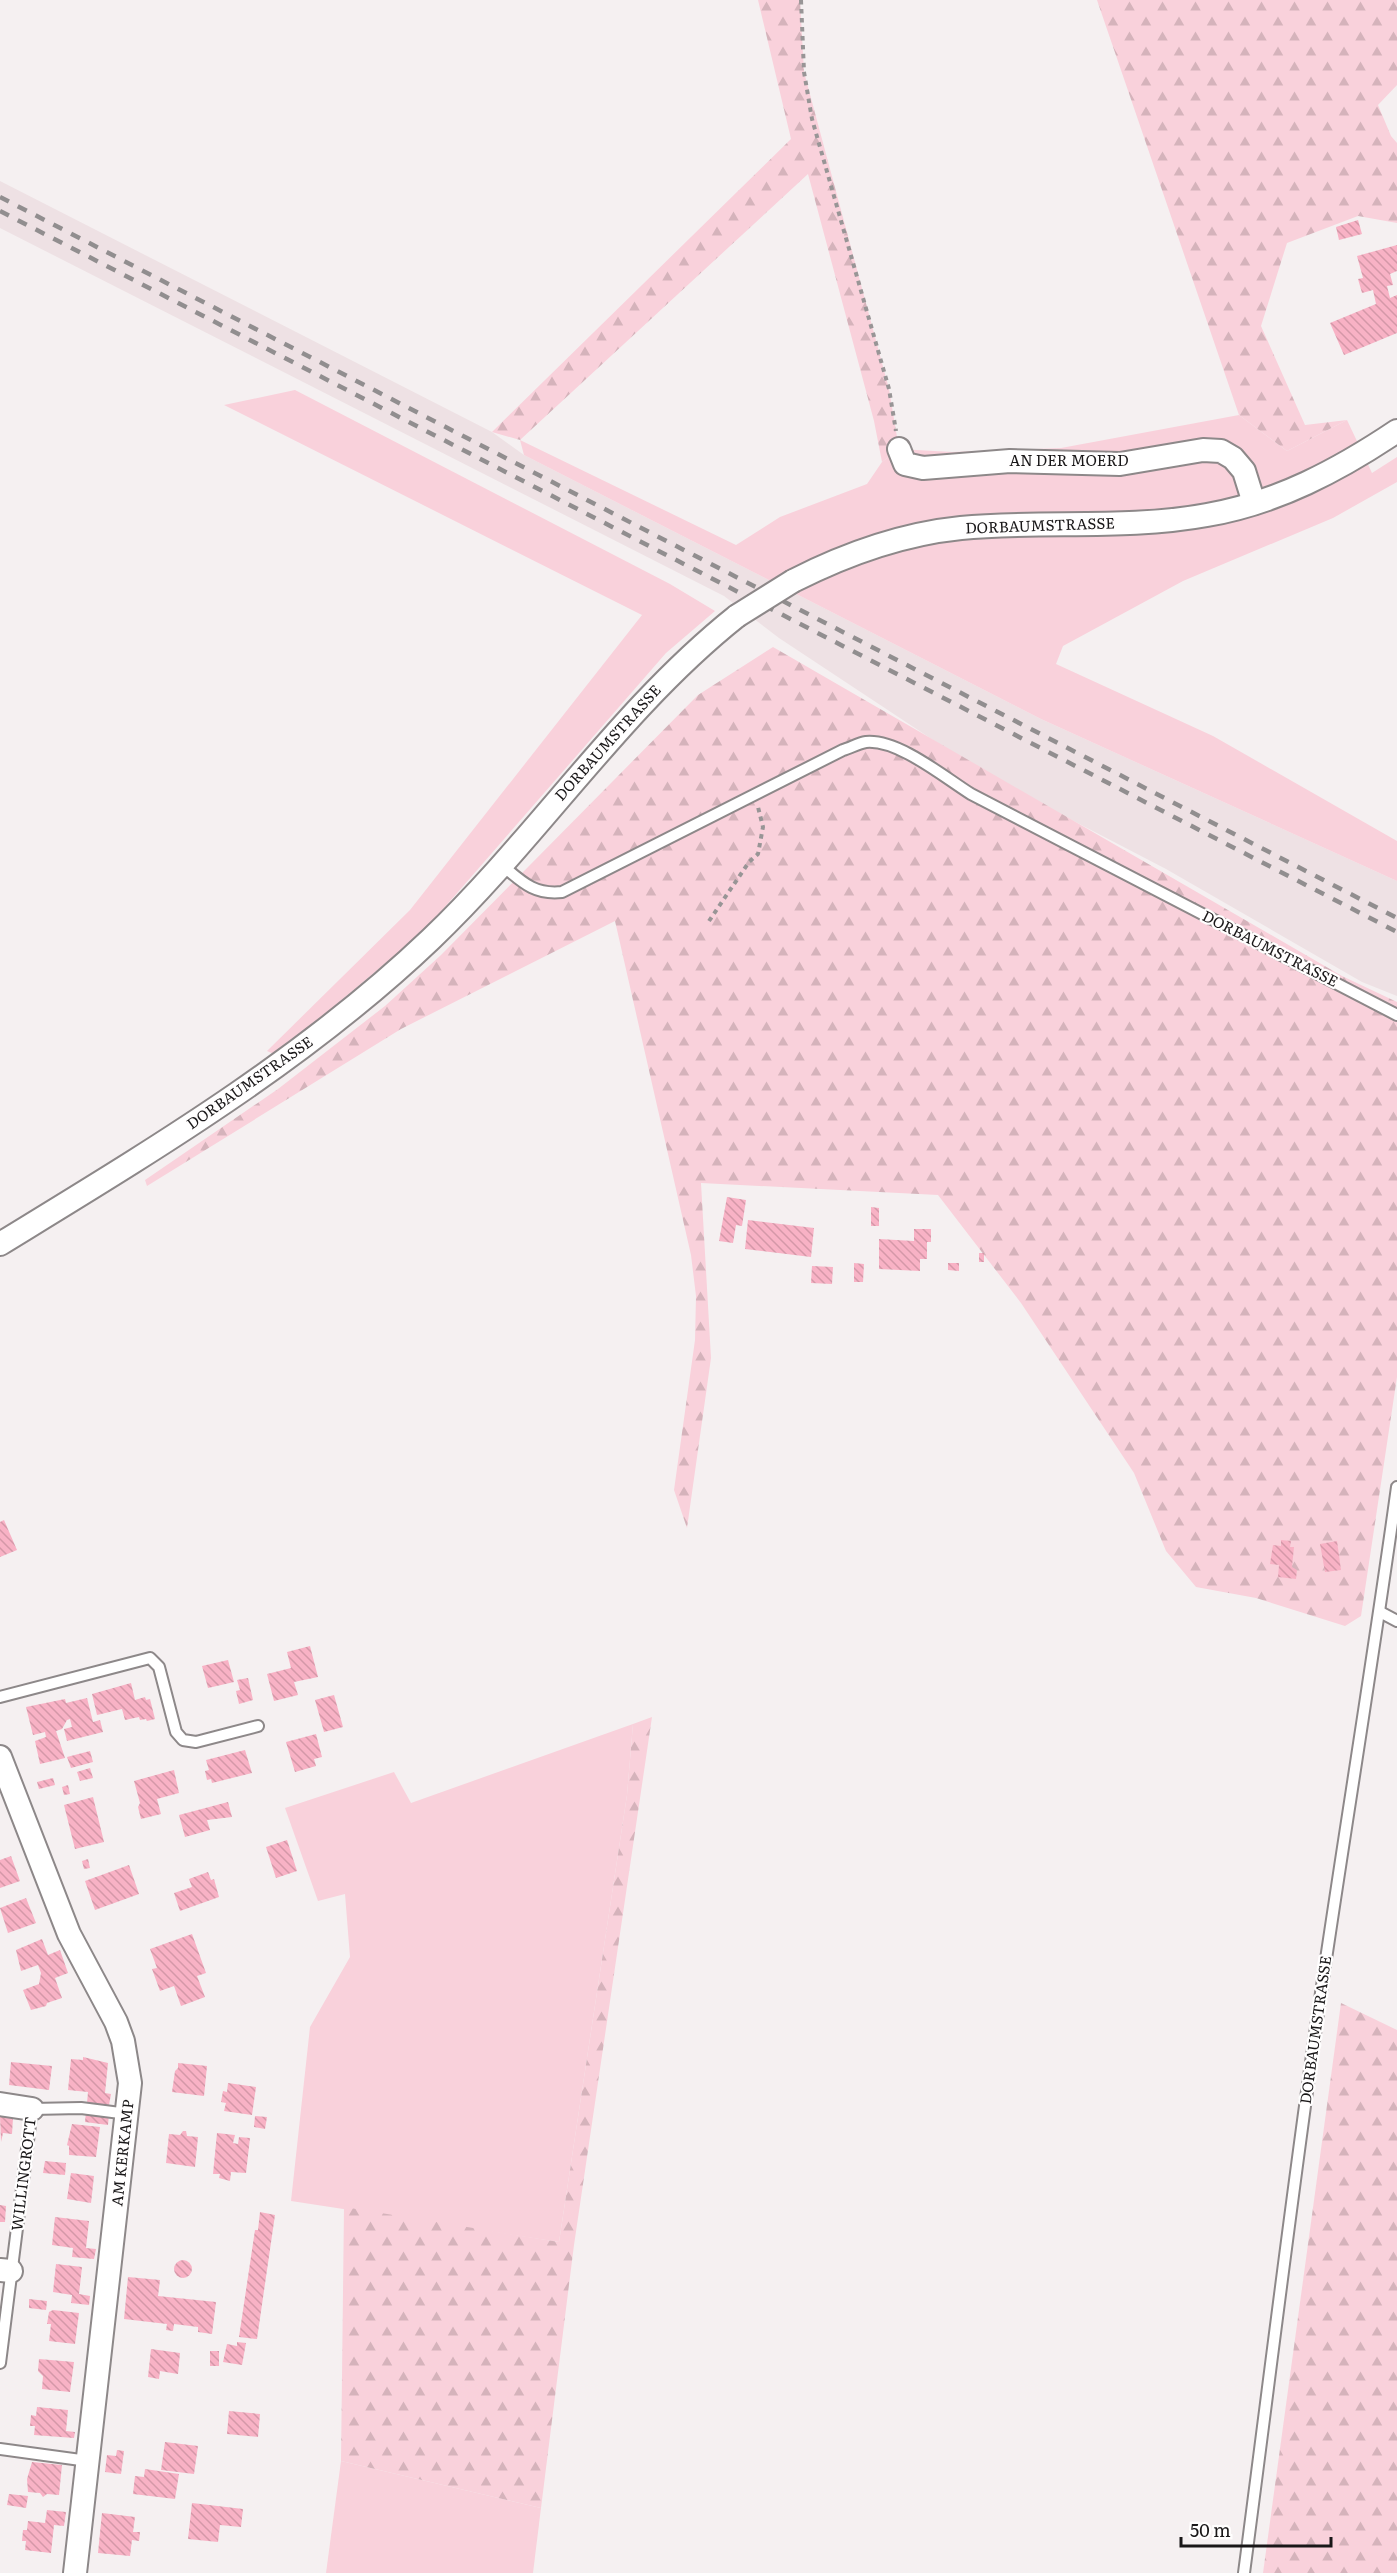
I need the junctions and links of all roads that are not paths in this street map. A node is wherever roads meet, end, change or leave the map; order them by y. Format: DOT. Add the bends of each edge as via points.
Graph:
graph roads {
  1 [pos="1397,431"];
  2 [pos="899,449"];
  3 [pos="1254,503"];
  4 [pos="502,865"];
  5 [pos="1397,1016"];
  6 [pos="0,1244"];
  7 [pos="1397,1487"];
  8 [pos="1389,1548"];
  9 [pos="1397,1558"];
  10 [pos="1380,1612"];
  11 [pos="1397,1620"];
  12 [pos="0,1697"];
  13 [pos="258,1726"];
  14 [pos="0,1757"];
  15 [pos="0,2104"];
  16 [pos="32,2109"];
  17 [pos="128,2114"];
  18 [pos="6,2270"];
  19 [pos="0,2362"];
  20 [pos="0,2449"];
  21 [pos="88,2461"];
  22 [pos="75,2573"];
  23 [pos="1244,2573"];
  1 -- 3 [label="street, DORBAUMSTRASSE" via="1327,474"];
  2 -- 3 [label="street, AN DER MOERD" via="905,464 923,468 1010,461 1120,464 1203,450 1221,451 1244,471"];
  3 -- 4 [label="street, DORBAUMSTRASSE, bridge" via="1154,523 1010,525 924,534 857,552 793,581 738,616 657,688"];
  4 -- 5 [label="lane, DORBAUMSTRASSE" via="533,889 548,894 562,892 843,750 866,742 887,745 971,794"];
  4 -- 6 [label="street, DORBAUMSTRASSE" via="431,940 312,1040 180,1133"];
  7 -- 8 [label="lane, DORBAUMSTRASSE"];
  8 -- 9 [label="lane"];
  8 -- 10 [label="lane, DORBAUMSTRASSE"];
  10 -- 11 [label="lane"];
  10 -- 23 [label="lane, DORBAUMSTRASSE" via="1316,2029"];
  12 -- 13 [label="lane" via="150,1658 159,1667 176,1732 183,1740 196,1742"];
  14 -- 17 [label="street, AM KERKAMP" via="69,1934 123,2041 130,2083"];
  15 -- 16 [label="street, WILLINGROTT"];
  16 -- 17 [label="lane" via="81,2108"];
  16 -- 18 [label="lane, WILLINGROTT"];
  17 -- 21 [label="street, AM KERKAMP"];
  18 -- 19 [label="lane, WILLINGROTT"];
  20 -- 21 [label="lane"];
  21 -- 22 [label="street, AM KERKAMP"];
}
